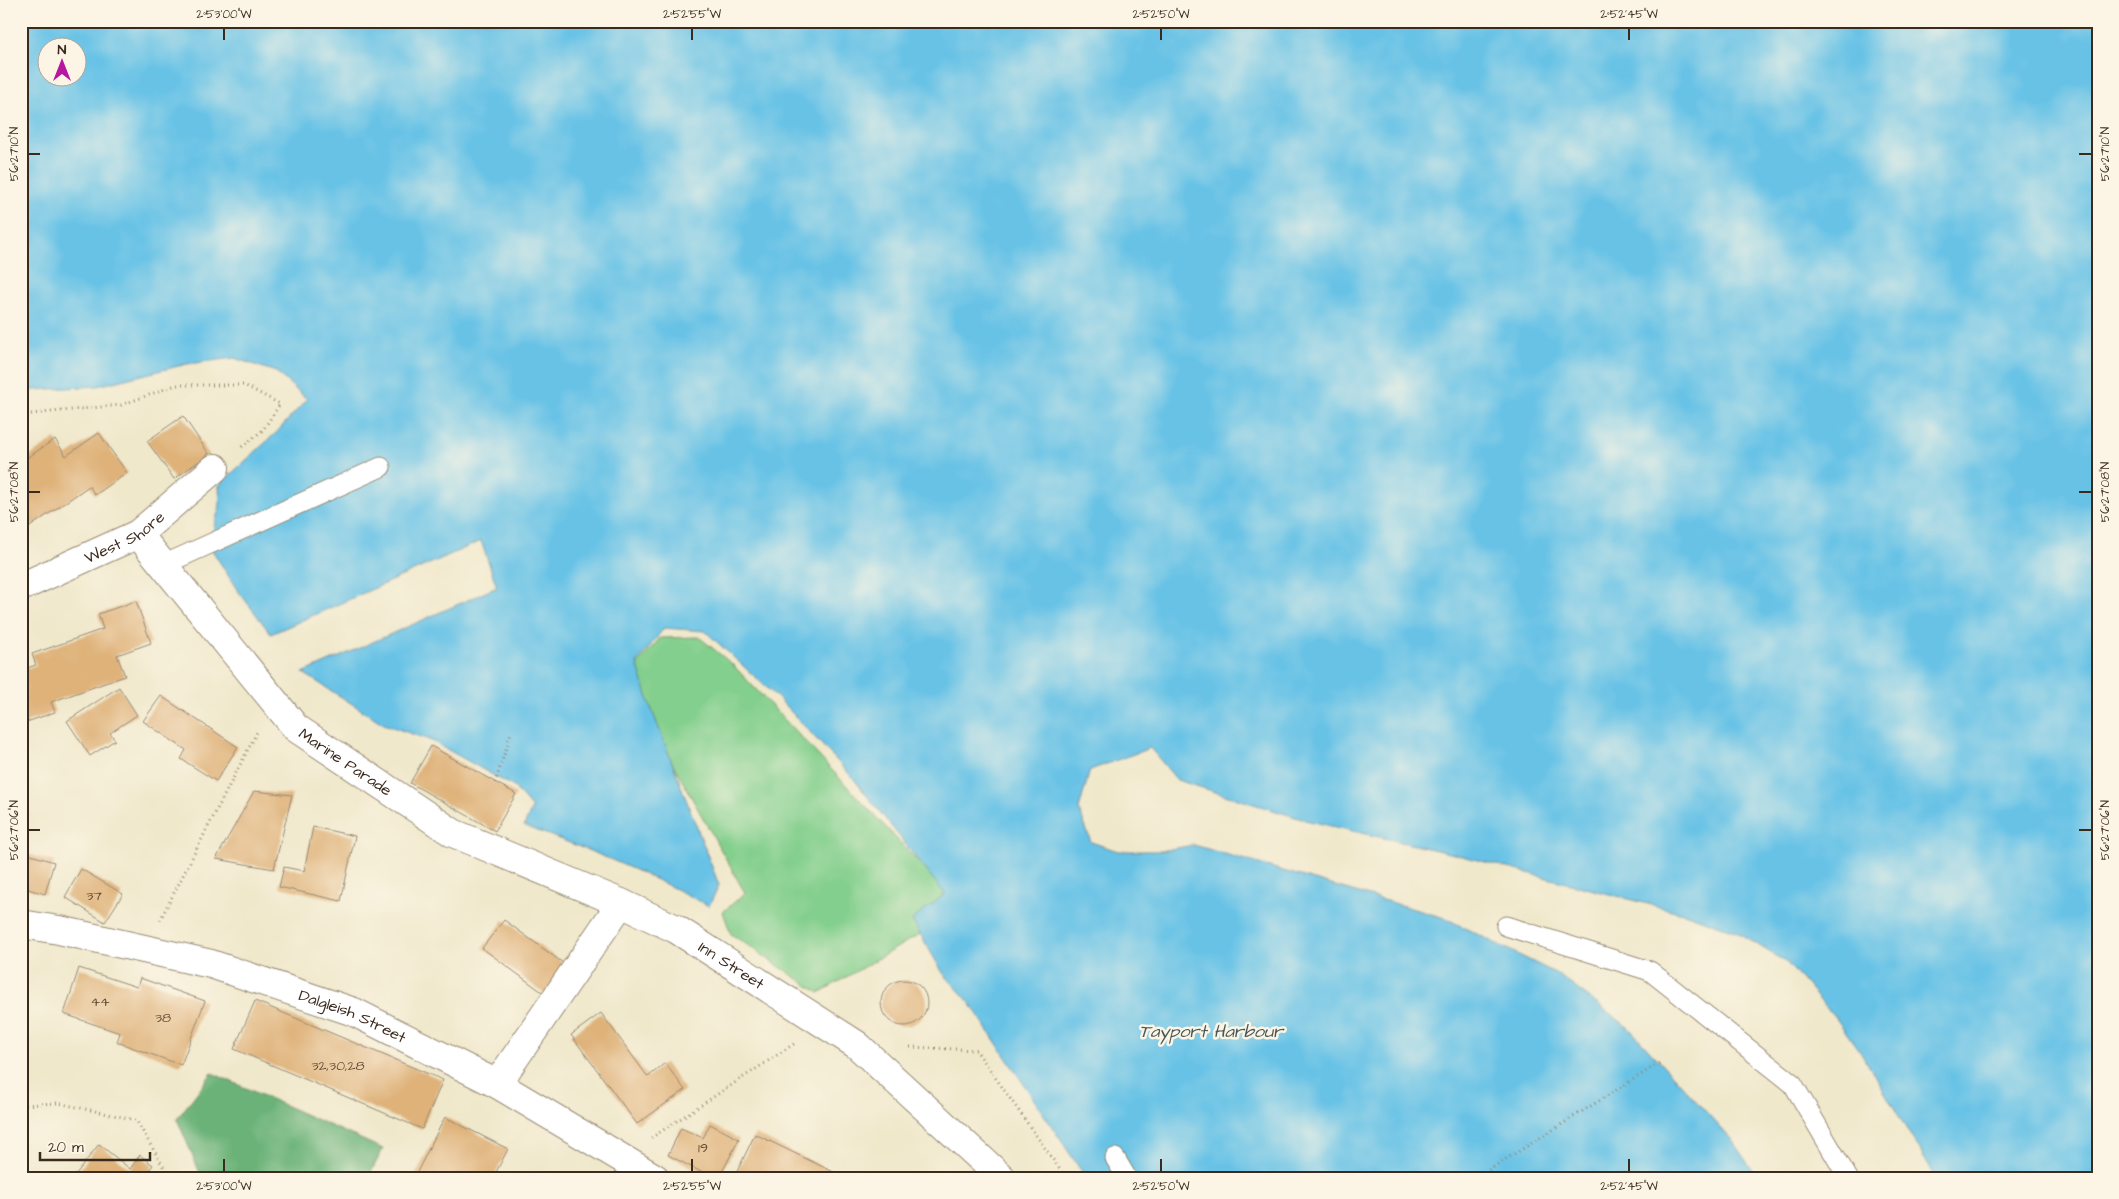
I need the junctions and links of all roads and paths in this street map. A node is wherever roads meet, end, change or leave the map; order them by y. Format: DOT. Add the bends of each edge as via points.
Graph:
graph roads {
  1 [pos="21,415"];
  2 [pos="381,467"];
  3 [pos="215,468"];
  4 [pos="138,534"];
  5 [pos="163,565"];
  6 [pos="21,587"];
  7 [pos="273,700"];
  8 [pos="512,733"];
  9 [pos="495,783"];
  10 [pos="621,903"];
  11 [pos="21,924"];
  12 [pos="1506,926"];
  13 [pos="145,950"];
  14 [pos="824,1024"];
  15 [pos="906,1047"];
  16 [pos="1661,1062"];
  17 [pos="497,1084"];
  18 [pos="21,1105"];
  19 [pos="621,1157"];
  20 [pos="1115,1158"];
  21 [pos="170,1178"];
  22 [pos="655,1178"];
  23 [pos="1002,1178"];
  24 [pos="1066,1178"];
  25 [pos="1127,1178"];
  26 [pos="1476,1178"];
  27 [pos="1848,1178"];
  1 -- 3 [label="path" via="121,405 176,385 244,385 280,404 263,430"];
  2 -- 5 [label="lane"];
  3 -- 4 [label="street, West Shore"];
  4 -- 5 [label="street, Marine Parade"];
  4 -- 6 [label="street, West Shore"];
  5 -- 7 [label="street, Marine Parade"];
  7 -- 10 [label="street, Marine Parade" via="296,728 453,833"];
  7 -- 13 [label="path"];
  8 -- 9 [label="path"];
  10 -- 14 [label="street, Inn Street" via="676,929"];
  10 -- 17 [label="street"];
  11 -- 13 [label="street, Dalgleish Street"];
  12 -- 27 [label="lane" via="1650,972 1793,1084"];
  13 -- 17 [label="street, Dalgleish Street" via="211,964 354,1012"];
  14 -- 19 [label="path"];
  14 -- 23 [label="street, Inn Street" via="857,1045"];
  15 -- 24 [label="path" via="976,1050"];
  16 -- 26 [label="path"];
  17 -- 19 [label="street, Dalgleish Street"];
  18 -- 21 [label="path" via="58,1103 136,1120"];
  19 -- 22 [label="street, Dalgleish Street"];
  20 -- 25 [label="lane"];
}
